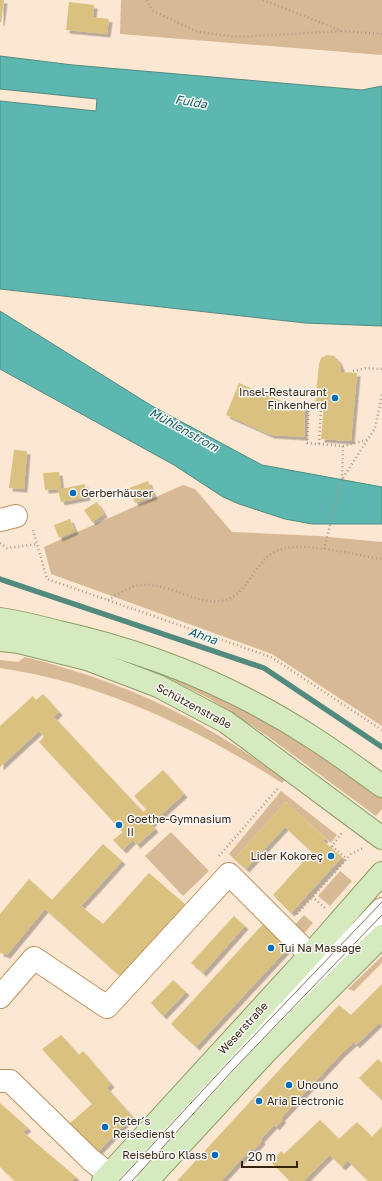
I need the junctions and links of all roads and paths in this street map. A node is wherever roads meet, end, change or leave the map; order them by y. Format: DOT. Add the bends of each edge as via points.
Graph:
graph roads {
  1 [pos="148,0"];
  2 [pos="263,0"];
  3 [pos="342,31"];
  4 [pos="382,34"];
  5 [pos="382,370"];
  6 [pos="353,371"];
  7 [pos="382,395"];
  8 [pos="367,440"];
  9 [pos="319,444"];
  10 [pos="343,446"];
  11 [pos="342,478"];
  12 [pos="33,530"];
  13 [pos="0,543"];
  14 [pos="38,544"];
  15 [pos="324,549"];
  16 [pos="382,559"];
  17 [pos="108,600"];
  18 [pos="0,620"];
  19 [pos="0,640"];
  20 [pos="382,730"];
  21 [pos="382,786"];
  22 [pos="279,787"];
  23 [pos="344,831"];
  24 [pos="382,838"];
  25 [pos="361,850"];
  26 [pos="347,859"];
  27 [pos="382,873"];
  28 [pos="229,874"];
  29 [pos="309,894"];
  30 [pos="312,897"];
  31 [pos="382,909"];
  32 [pos="329,911"];
  33 [pos="283,930"];
  34 [pos="382,936"];
  35 [pos="310,955"];
  36 [pos="0,997"];
  37 [pos="0,1081"];
  38 [pos="113,1179"];
  39 [pos="147,1181"];
  1 -- 3 [label="path" via="153,11 198,32 238,37"];
  2 -- 3 [label="path"];
  3 -- 4 [label="path"];
  5 -- 6 [label="path" via="366,368"];
  7 -- 8 [label="path" via="375,428"];
  8 -- 10 [label="path"];
  8 -- 11 [label="path"];
  9 -- 9 [label="path" via="321,407 309,405 306,423 307,443"];
  9 -- 10 [label="path"];
  10 -- 11 [label="path"];
  11 -- 15 [label="path"];
  12 -- 14 [label="path"];
  13 -- 14 [label="path" via="7,548"];
  14 -- 17 [label="path" via="47,579"];
  15 -- 16 [label="path"];
  15 -- 17 [label="path" via="296,546 274,552 234,597 221,601 204,600 157,586 133,587"];
  17 -- 20 [label="path" via="271,658"];
  18 -- 21 [label="main road" via="15,621 97,640 161,661 251,702 314,738"];
  19 -- 24 [label="main road, Schützenstraße" via="19,642 87,659 158,686 226,722"];
  22 -- 28 [label="path" via="217,858"];
  23 -- 26 [label="path" via="331,847"];
  25 -- 26 [label="path" via="351,854"];
  26 -- 30 [label="path"];
  27 -- 35 [label="main road, Weserstraße"];
  28 -- 33 [label="street"];
  28 -- 36 [label="street" via="107,1007 34,958"];
  29 -- 30 [label="path"];
  30 -- 32 [label="path"];
  30 -- 33 [label="path"];
  31 -- 38 [label="street" via="231,1066"];
  33 -- 35 [label="street"];
  34 -- 39 [label="main road" via="266,1052"];
  35 -- 38 [label="main road, Weserstraße"];
  37 -- 38 [label="street" via="10,1081"];
}
